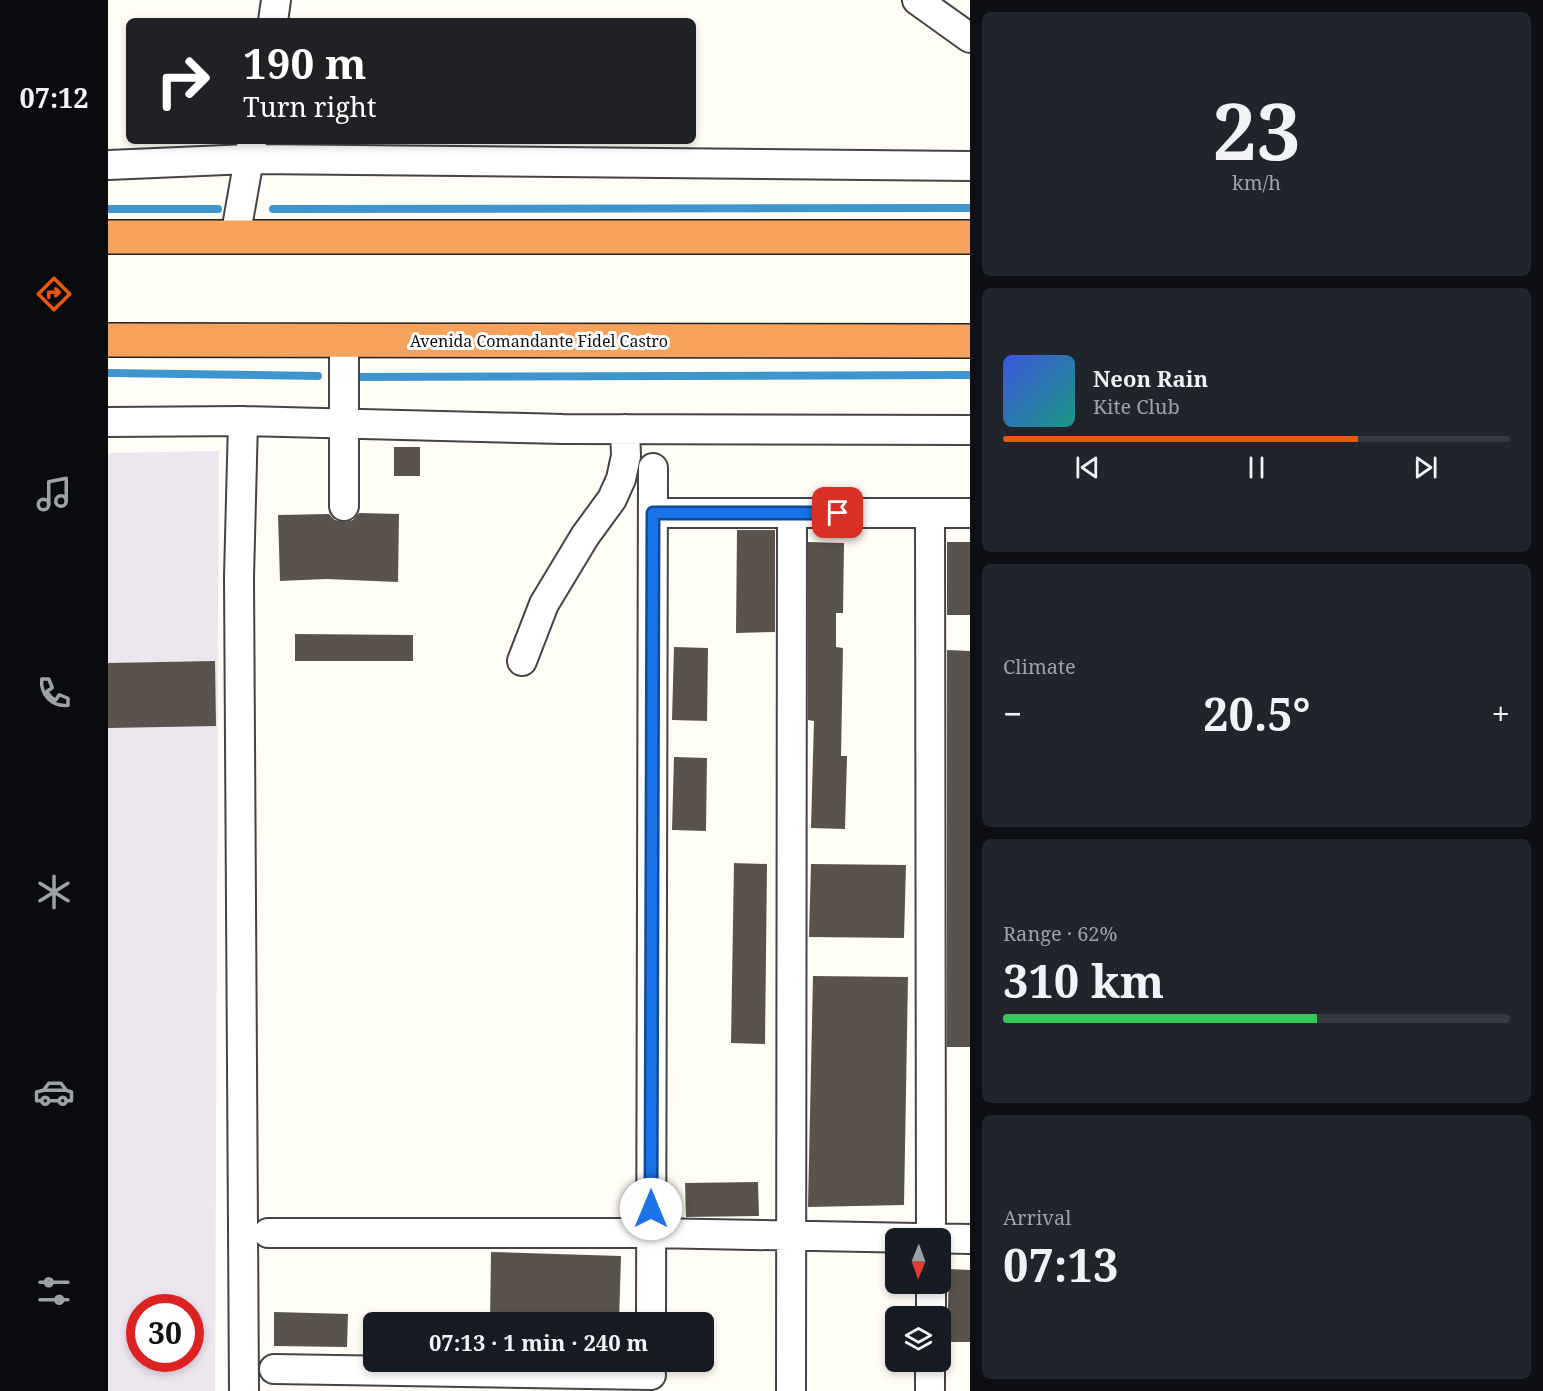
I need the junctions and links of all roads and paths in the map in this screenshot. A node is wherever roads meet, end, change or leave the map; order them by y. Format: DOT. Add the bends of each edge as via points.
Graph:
graph roads {
  1 [pos="276,0"];
  2 [pos="917,0"];
  3 [pos="273,18"];
  4 [pos="970,38"];
  5 [pos="251,150"];
  6 [pos="108,165"];
  7 [pos="970,166"];
  8 [pos="108,237"];
  9 [pos="970,237"];
  10 [pos="235,238"];
  11 [pos="108,340"];
  12 [pos="344,341"];
  13 [pos="970,341"];
  14 [pos="243,421"];
  15 [pos="108,422"];
  16 [pos="344,424"];
  17 [pos="625,429"];
  18 [pos="970,430"];
  19 [pos="653,468"];
  20 [pos="344,506"];
  21 [pos="653,513"];
  22 [pos="792,513"];
  23 [pos="930,513"];
  24 [pos="970,513"];
  25 [pos="522,661"];
  26 [pos="931,1228"];
  27 [pos="268,1233"];
  28 [pos="651,1233"];
  29 [pos="792,1236"];
  30 [pos="885,1238"];
  31 [pos="951,1239"];
  32 [pos="970,1239"];
  33 [pos="651,1312"];
  34 [pos="274,1369"];
  35 [pos="930,1372"];
  36 [pos="651,1376"];
  37 [pos="244,1391"];
  38 [pos="791,1391"];
  39 [pos="930,1391"];
  1 -- 3 [label="street"];
  2 -- 4 [label="street"];
  5 -- 6 [label="street"];
  5 -- 7 [label="street"];
  5 -- 10 [label="street"];
  8 -- 10 [label="highway"];
  9 -- 10 [label="highway"];
  11 -- 12 [label="highway, Avenida Comandante Fidel Castro"];
  12 -- 13 [label="highway, Avenida Comandante Fidel Castro"];
  12 -- 16 [label="street"];
  14 -- 15 [label="street"];
  14 -- 16 [label="street"];
  14 -- 37 [label="street" via="239,577"];
  16 -- 17 [label="street"];
  16 -- 20 [label="street"];
  17 -- 18 [label="street"];
  17 -- 25 [label="street" via="626,456 612,500 544,604"];
  19 -- 21 [label="street"];
  21 -- 22 [label="street"];
  21 -- 28 [label="street"];
  22 -- 23 [label="street"];
  22 -- 29 [label="street"];
  23 -- 24 [label="street"];
  23 -- 26 [label="street"];
  27 -- 28 [label="street"];
  28 -- 29 [label="street"];
  28 -- 33 [label="street"];
  29 -- 30 [label="street"];
  29 -- 38 [label="street"];
  31 -- 32 [label="street"];
  34 -- 36 [label="street"];
  35 -- 39 [label="street"];
}
